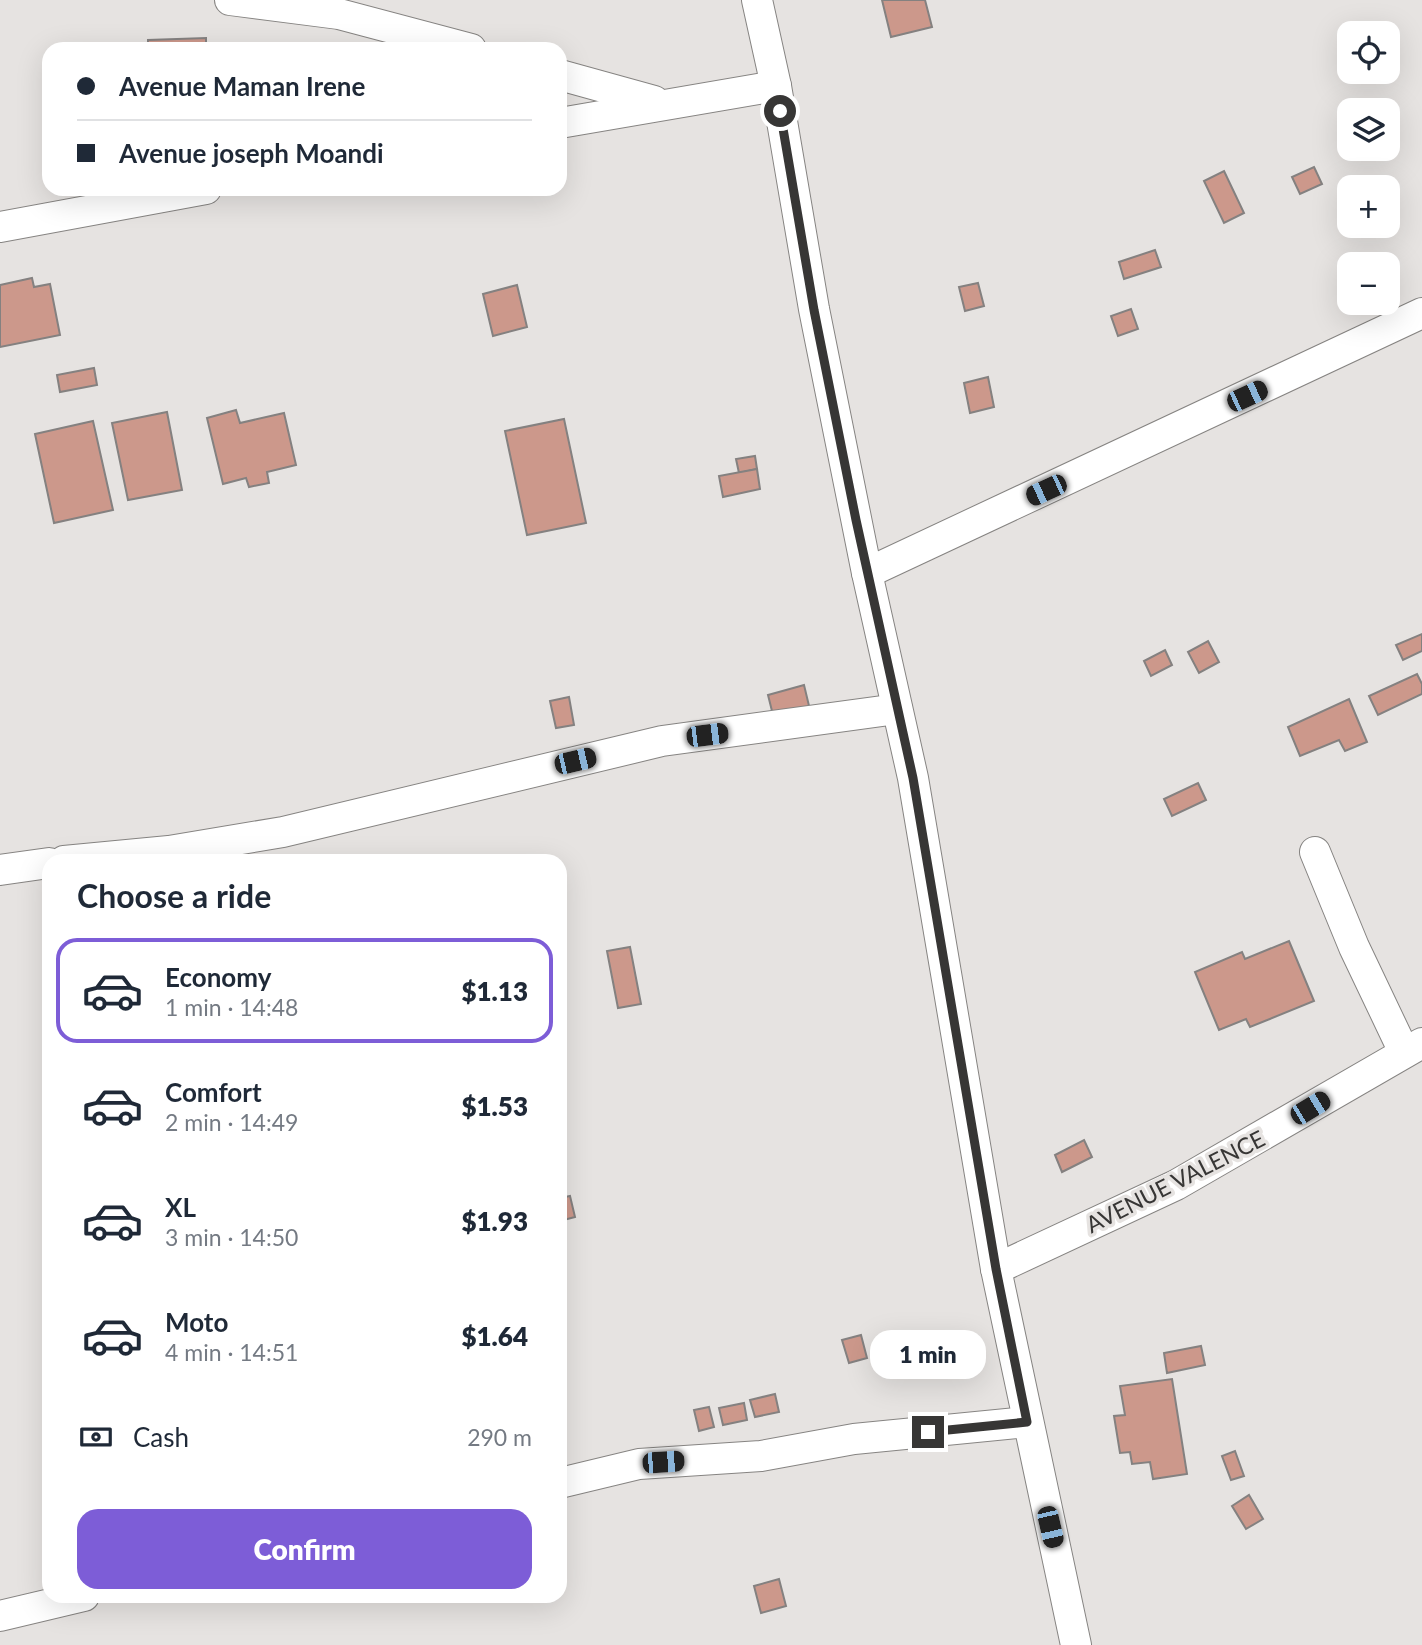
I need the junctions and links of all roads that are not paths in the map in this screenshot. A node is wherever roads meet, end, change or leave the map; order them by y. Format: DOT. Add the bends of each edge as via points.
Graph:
graph roads {
  1 [pos="230,0"];
  2 [pos="757,0"];
  3 [pos="337,7"];
  4 [pos="449,42"];
  5 [pos="567,77"];
  6 [pos="776,86"];
  7 [pos="665,103"];
  8 [pos="567,122"];
  9 [pos="169,196"];
  10 [pos="0,228"];
  11 [pos="1422,313"];
  12 [pos="867,573"];
  13 [pos="897,709"];
  14 [pos="1315,852"];
  15 [pos="138,854"];
  16 [pos="42,864"];
  17 [pos="0,870"];
  18 [pos="1413,1048"];
  19 [pos="996,1269"];
  20 [pos="1027,1422"];
  21 [pos="567,1481"];
  22 [pos="55,1603"];
  23 [pos="0,1616"];
  24 [pos="1076,1645"];
  1 -- 3 [label="street"];
  2 -- 6 [label="street"];
  3 -- 4 [label="street"];
  5 -- 7 [label="street"];
  6 -- 7 [label="street"];
  6 -- 12 [label="street" via="814,310"];
  7 -- 8 [label="street"];
  9 -- 10 [label="street"];
  11 -- 12 [label="street"];
  12 -- 13 [label="street"];
  13 -- 15 [label="street" via="662,741 283,832"];
  13 -- 19 [label="street" via="913,778"];
  14 -- 18 [label="street" via="1354,947"];
  16 -- 17 [label="street"];
  18 -- 19 [label="street, AVENUE VALENCE" via="1176,1185"];
  19 -- 20 [label="street"];
  20 -- 21 [label="street" via="854,1439 761,1456 639,1464"];
  20 -- 24 [label="street"];
  22 -- 23 [label="street"];
}
